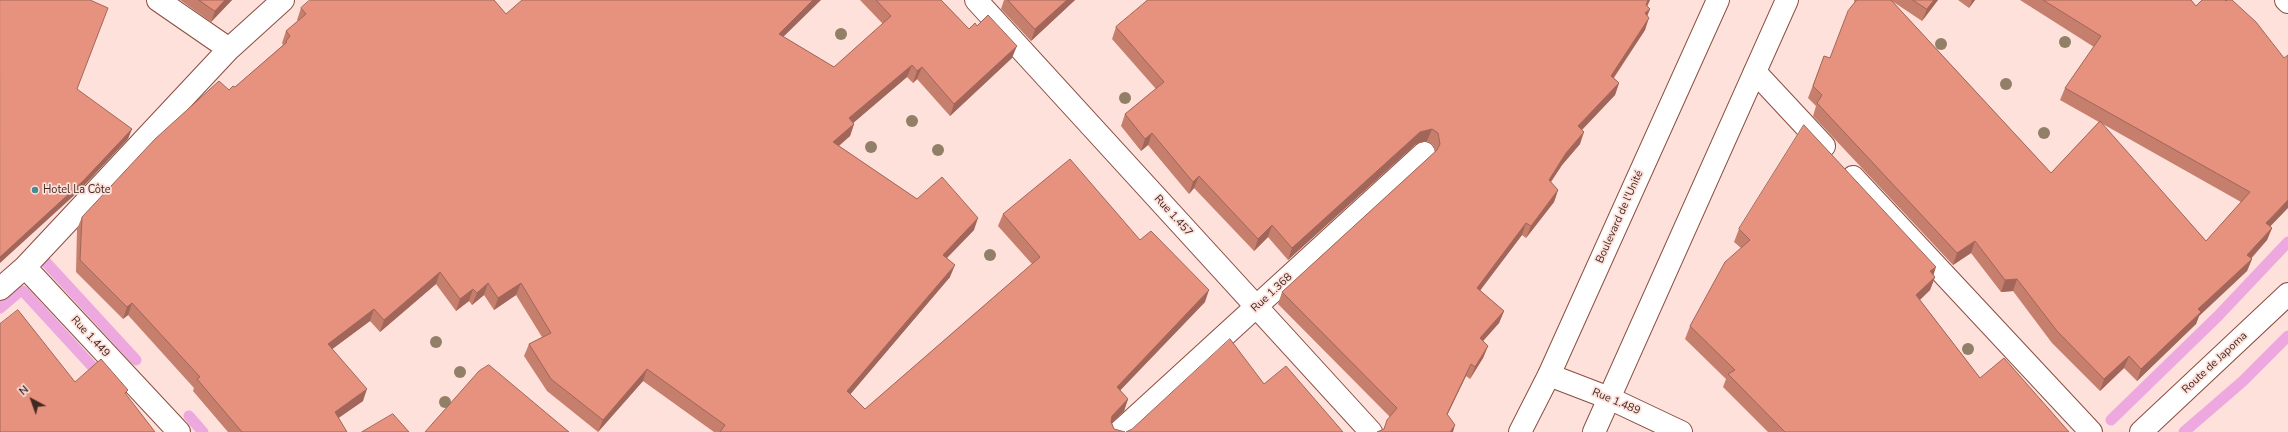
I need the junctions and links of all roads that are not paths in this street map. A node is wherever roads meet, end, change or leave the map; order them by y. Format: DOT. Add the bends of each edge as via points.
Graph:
graph roads {
  1 [pos="158,0"];
  2 [pos="283,0"];
  3 [pos="976,0"];
  4 [pos="1718,0"];
  5 [pos="1787,0"];
  6 [pos="230,49"];
  7 [pos="1754,72"];
  8 [pos="1424,153"];
  9 [pos="25,267"];
  10 [pos="0,289"];
  11 [pos="2288,294"];
  12 [pos="1256,308"];
  13 [pos="1549,375"];
  14 [pos="1609,398"];
  15 [pos="179,432"];
  16 [pos="1119,432"];
  17 [pos="1371,432"];
  18 [pos="1520,432"];
  19 [pos="1594,432"];
  20 [pos="1682,432"];
  21 [pos="2091,432"];
  22 [pos="2141,432"];
  1 -- 6 [label="street"];
  2 -- 6 [label="street"];
  3 -- 12 [label="street, Rue 1.457"];
  4 -- 13 [label="street, Boulevard de l'Unité"];
  5 -- 7 [label="street"];
  6 -- 9 [label="street"];
  7 -- 14 [label="street"];
  7 -- 21 [label="street"];
  8 -- 12 [label="street, Rue 1.368"];
  9 -- 10 [label="street"];
  9 -- 15 [label="street, Rue 1.449"];
  11 -- 22 [label="street, Route de Japoma"];
  12 -- 16 [label="street, Rue 1.368"];
  12 -- 17 [label="street, Rue 1.457"];
  13 -- 14 [label="street, Rue 1.489"];
  13 -- 18 [label="street, Boulevard de l'Unité"];
  14 -- 19 [label="street"];
  14 -- 20 [label="street, Rue 1.489"];
}
